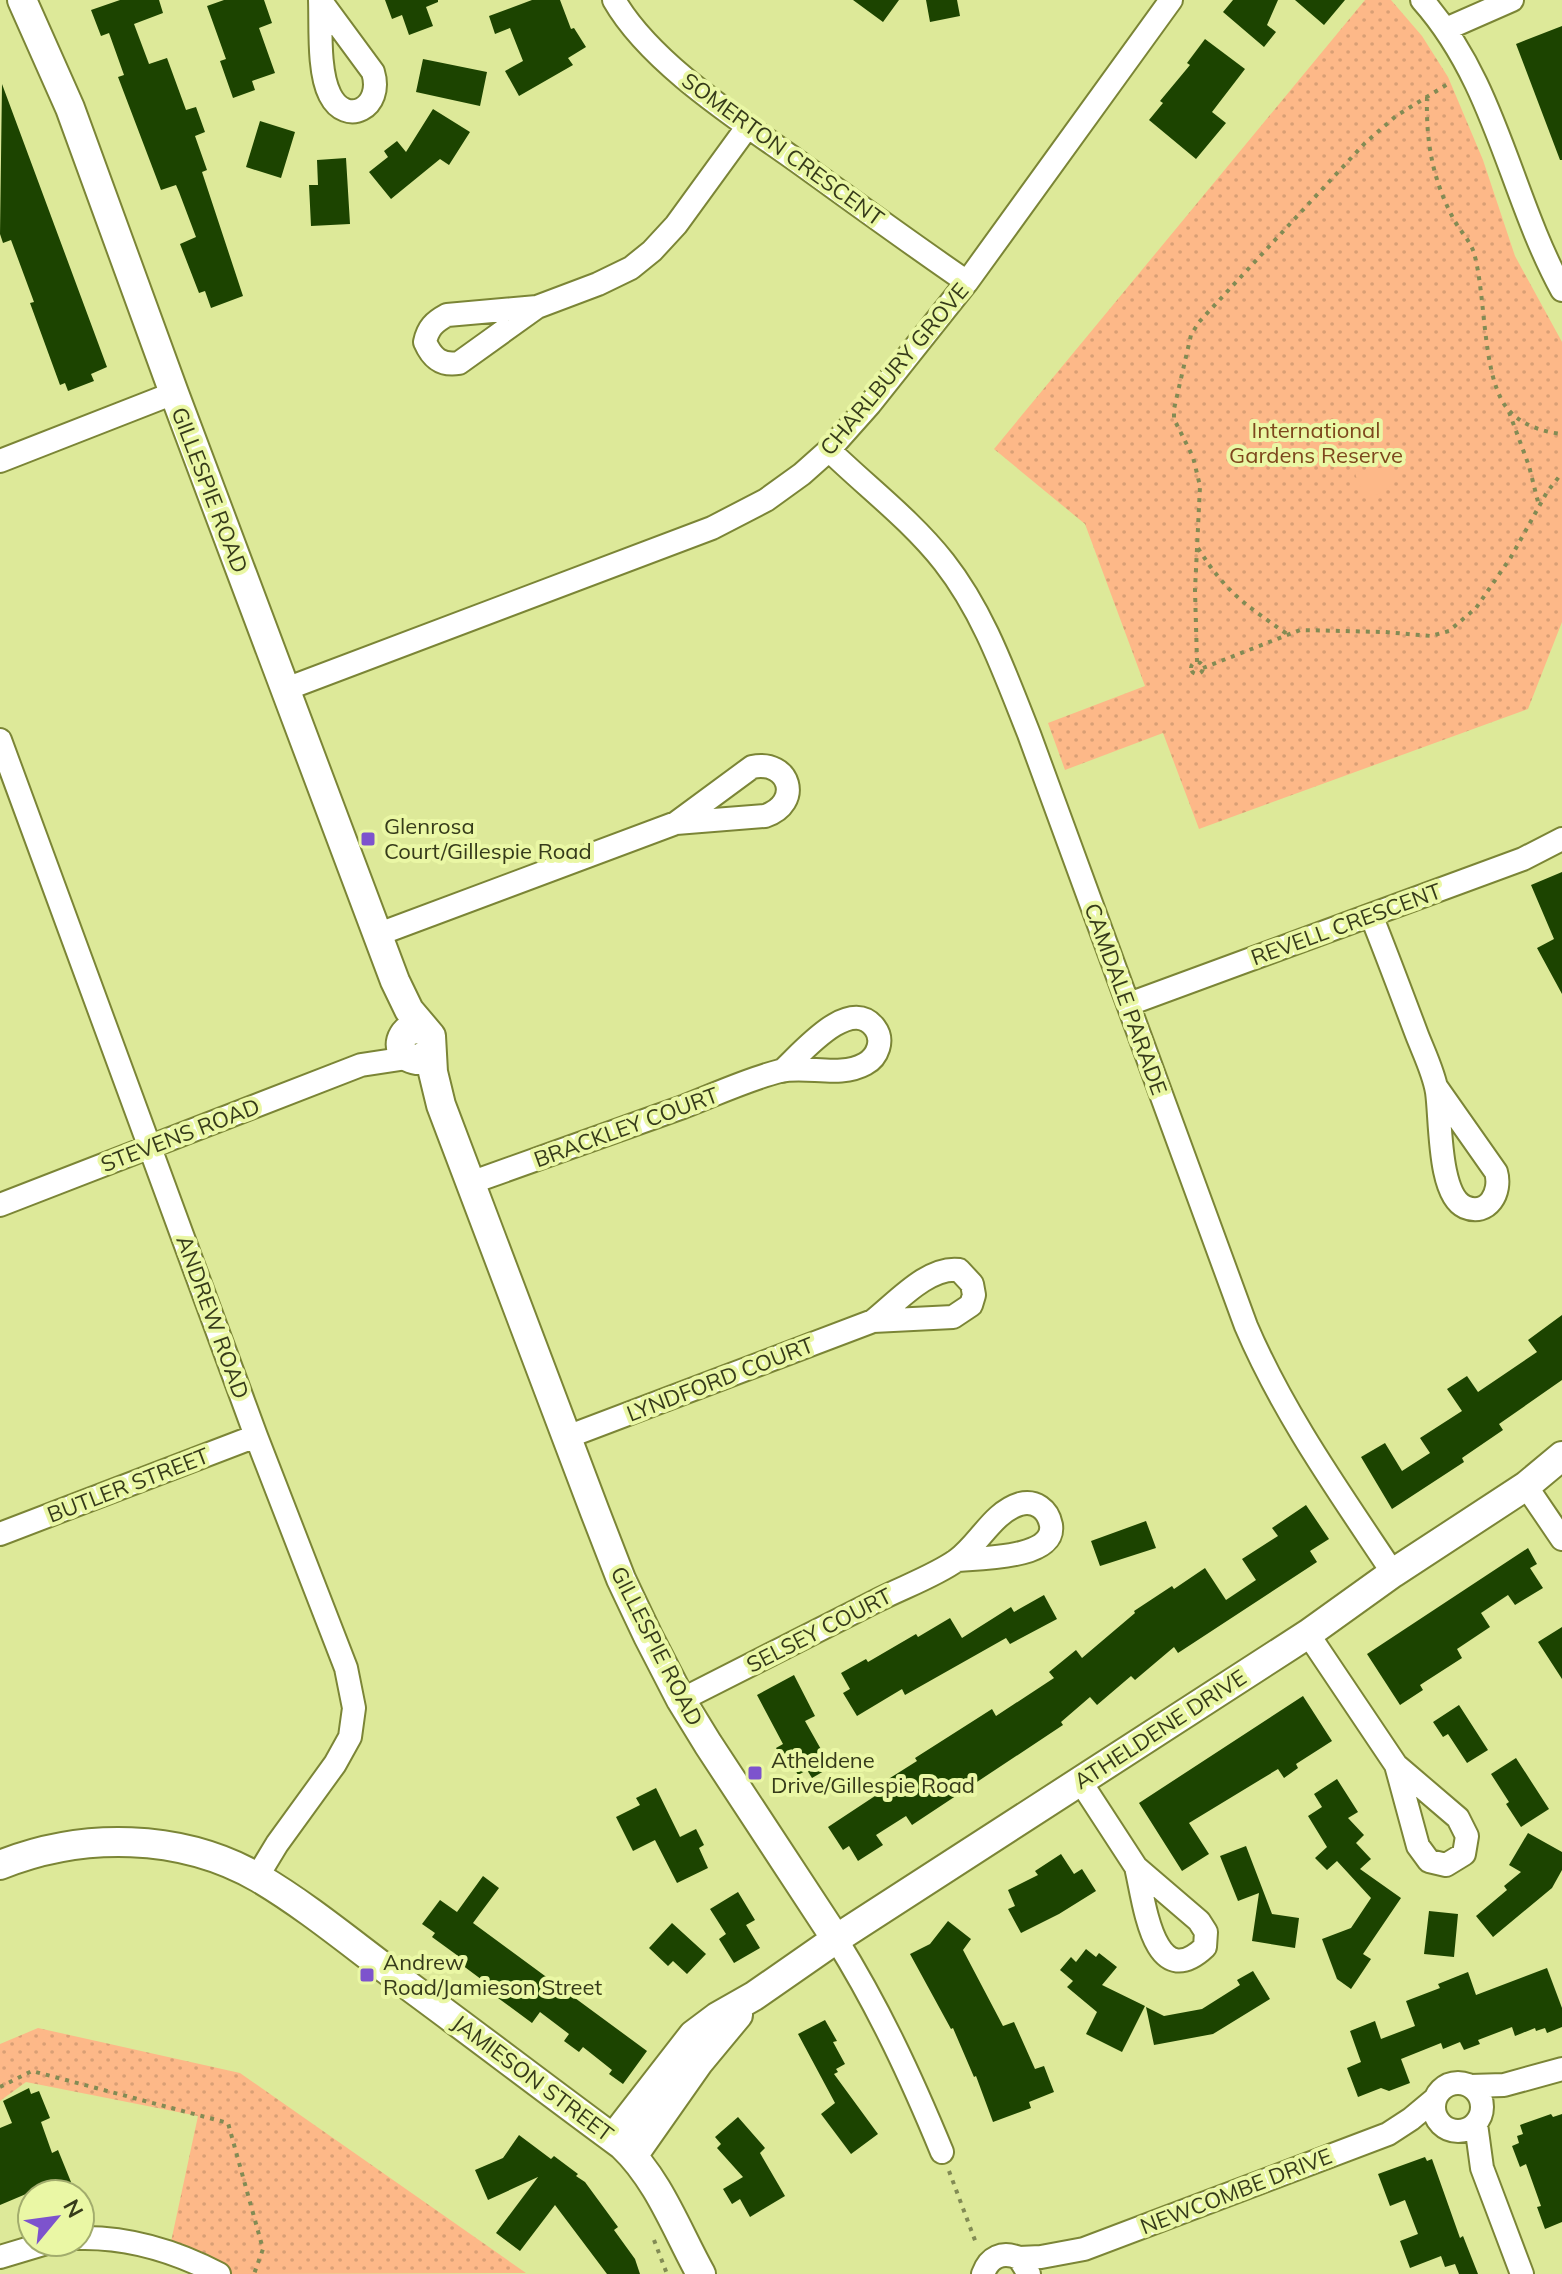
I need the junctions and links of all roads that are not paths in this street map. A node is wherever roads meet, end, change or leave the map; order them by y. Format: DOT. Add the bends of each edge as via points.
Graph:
graph roads {
  1 [pos="22,0"];
  2 [pos="614,0"];
  3 [pos="1171,0"];
  4 [pos="1422,0"];
  5 [pos="1512,0"];
  6 [pos="1446,29"];
  7 [pos="748,126"];
  8 [pos="967,282"];
  9 [pos="1562,290"];
  10 [pos="537,307"];
  11 [pos="174,393"];
  12 [pos="829,450"];
  13 [pos="0,461"];
  14 [pos="286,689"];
  15 [pos="0,740"];
  16 [pos="676,823"];
  17 [pos="1562,839"];
  18 [pos="1371,915"];
  19 [pos="379,934"];
  20 [pos="1129,1004"];
  21 [pos="413,1045"];
  22 [pos="782,1071"];
  23 [pos="1437,1088"];
  24 [pos="151,1146"];
  25 [pos="470,1183"];
  26 [pos="0,1205"];
  27 [pos="873,1321"];
  28 [pos="256,1436"];
  29 [pos="567,1437"];
  30 [pos="1562,1456"];
  31 [pos="1526,1486"];
  32 [pos="0,1534"];
  33 [pos="1562,1539"];
  34 [pos="957,1560"];
  35 [pos="1393,1573"];
  36 [pos="1308,1634"];
  37 [pos="681,1700"];
  38 [pos="1396,1765"];
  39 [pos="1080,1781"];
  40 [pos="0,1865"];
  41 [pos="1136,1867"];
  42 [pos="257,1877"];
  43 [pos="836,1939"];
  44 [pos="1552,2073"];
  45 [pos="1470,2086"];
  46 [pos="1435,2099"];
  47 [pos="1477,2123"];
  48 [pos="1445,2127"];
  49 [pos="1388,2134"];
  50 [pos="623,2147"];
  51 [pos="942,2152"];
  52 [pos="1482,2168"];
  53 [pos="96,2237"];
  54 [pos="1084,2249"];
  55 [pos="1024,2266"];
  56 [pos="696,2267"];
  57 [pos="981,2271"];
  58 [pos="219,2274"];
  59 [pos="1044,2274"];
  60 [pos="1522,2274"];
  1 -- 11 [label="street, GILLESPIE ROAD" via="70,108"];
  2 -- 7 [label="street, SOMERTON CRESCENT" via="661,58"];
  3 -- 8 [label="street, CHARLBURY GROVE"];
  4 -- 6 [label="street"];
  5 -- 6 [label="street"];
  6 -- 9 [label="street" via="1491,115 1538,243"];
  7 -- 8 [label="street, SOMERTON CRESCENT"];
  7 -- 10 [label="street" via="652,251 631,268"];
  8 -- 12 [label="street, CHARLBURY GROVE"];
  11 -- 13 [label="street"];
  11 -- 14 [label="street, GILLESPIE ROAD"];
  12 -- 14 [label="street, CHARLBURY GROVE" via="766,500 712,528"];
  12 -- 20 [label="street, CAMDALE PARADE" via="917,532 969,598 1029,734"];
  14 -- 19 [label="street, GILLESPIE ROAD"];
  15 -- 24 [label="street, ANDREW ROAD"];
  16 -- 19 [label="street"];
  17 -- 18 [label="street, REVELL CRESCENT" via="1523,859"];
  18 -- 20 [label="street, REVELL CRESCENT"];
  18 -- 23 [label="street"];
  19 -- 21 [label="street, GILLESPIE ROAD"];
  20 -- 35 [label="street, CAMDALE PARADE" via="1265,1371"];
  21 -- 24 [label="street, STEVENS ROAD"];
  21 -- 25 [label="street, GILLESPIE ROAD"];
  22 -- 25 [label="street, BRACKLEY COURT"];
  23 -- 23 [label="street" via="1496,1172 1497,1192 1480,1208 1458,1203 1450,1189"];
  24 -- 26 [label="street, STEVENS ROAD"];
  24 -- 28 [label="street, ANDREW ROAD"];
  25 -- 29 [label="street, GILLESPIE ROAD"];
  27 -- 29 [label="street, LYNDFORD COURT"];
  28 -- 32 [label="street, BUTLER STREET"];
  28 -- 42 [label="street, ANDREW ROAD" via="346,1668 354,1708 344,1750"];
  29 -- 37 [label="street, GILLESPIE ROAD" via="621,1579"];
  30 -- 31 [label="street, ATHELDENE DRIVE"];
  31 -- 33 [label="street"];
  31 -- 35 [label="street, ATHELDENE DRIVE"];
  34 -- 37 [label="street, SELSEY COURT"];
  35 -- 36 [label="street, ATHELDENE DRIVE"];
  36 -- 38 [label="street"];
  36 -- 39 [label="street, ATHELDENE DRIVE"];
  37 -- 43 [label="street, GILLESPIE ROAD"];
  39 -- 41 [label="street"];
  39 -- 43 [label="street, ATHELDENE DRIVE"];
  40 -- 42 [label="street, JAMIESON STREET" via="64,1846 144,1843 200,1854"];
  42 -- 50 [label="street, JAMIESON STREET"];
  43 -- 50 [label="street, ATHELDENE DRIVE" via="693,2035"];
  43 -- 51 [label="street, GILLESPIE ROAD" via="906,2064"];
  44 -- 45 [label="street" via="1504,2085"];
  44 -- 47 [label="street" via="1494,2106"];
  45 -- 46 [label="street" via="1445,2086"];
  45 -- 47 [label="street" via="1481,2099"];
  46 -- 48 [label="street" via="1433,2107"];
  46 -- 49 [label="street, NEWCOMBE DRIVE"];
  47 -- 48 [label="street" via="1466,2131"];
  47 -- 52 [label="street"];
  48 -- 49 [label="street, NEWCOMBE DRIVE"];
  48 -- 52 [label="street"];
  49 -- 54 [label="street, NEWCOMBE DRIVE"];
  50 -- 56 [label="street" via="661,2200"];
  52 -- 60 [label="street"];
  53 -- 58 [label="street" via="169,2251"];
  54 -- 55 [label="street, NEWCOMBE DRIVE" via="1041,2257"];
  54 -- 59 [label="street, NEWCOMBE DRIVE"];
  55 -- 57 [label="street, NEWCOMBE DRIVE" via="1012,2255 997,2255"];
}
